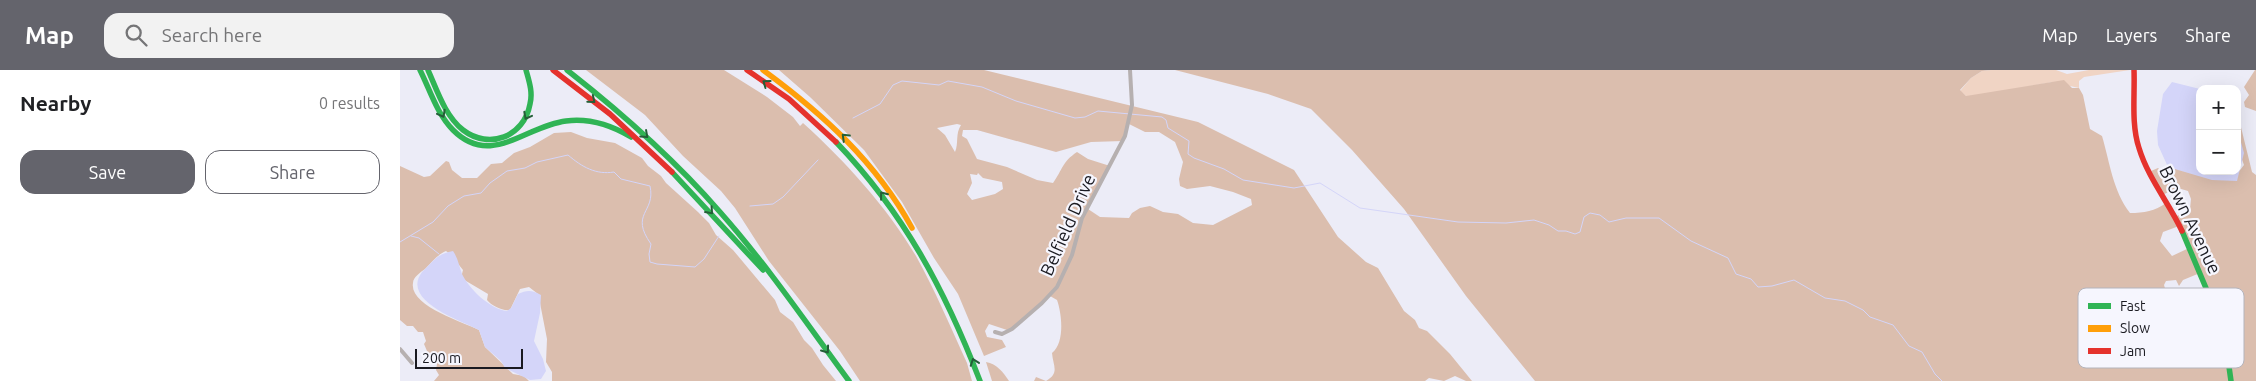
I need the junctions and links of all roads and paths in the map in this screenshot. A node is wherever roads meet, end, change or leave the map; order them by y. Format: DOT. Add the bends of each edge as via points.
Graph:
graph roads {
  1 [pos="419,70"];
  2 [pos="526,70"];
  3 [pos="553,70"];
  4 [pos="567,70"];
  5 [pos="747,70"];
  6 [pos="763,70"];
  7 [pos="771,70"];
  8 [pos="1130,70"];
  9 [pos="2134,70"];
  10 [pos="428,71"];
  11 [pos="796,94"];
  12 [pos="669,168"];
  13 [pos="921,249"];
  14 [pos="2207,288"];
  15 [pos="803,319"];
  16 [pos="995,332"];
  17 [pos="400,349"];
  18 [pos="412,363"];
  19 [pos="2229,368"];
  20 [pos="849,381"];
  21 [pos="980,381"];
  22 [pos="2231,381"];
  1 -- 12 [label="main road, one-way" via="450,128 472,143 499,145 554,124 590,121 627,134"];
  2 -- 10 [label="main road, one-way" via="533,95 528,116 513,132 502,138 490,139 472,135 458,126"];
  3 -- 12 [label="main road, one-way" via="616,119"];
  4 -- 15 [label="main road, one-way" via="629,121 691,180 748,244"];
  13 -- 5 [label="main road, one-way" via="892,206 850,156 807,115"];
  6 -- 11 [label="main road"];
  7 -- 11 [label="main road"];
  8 -- 16 [label="street, Belfield Drive" via="1132,107 1126,132 1082,218 1072,255 1057,287 1012,329 1002,334"];
  9 -- 14 [label="main road, Brown Avenue" via="2139,148"];
  13 -- 11 [label="main road, one-way" via="904,213 874,170 849,141"];
  12 -- 15 [label="main road, one-way"];
  21 -- 13 [label="main road, one-way" via="949,301"];
  15 -- 20 [label="main road, one-way"];
  17 -- 18 [label="street"];
  19 -- 22 [label="main road, Brown Avenue"];
}
